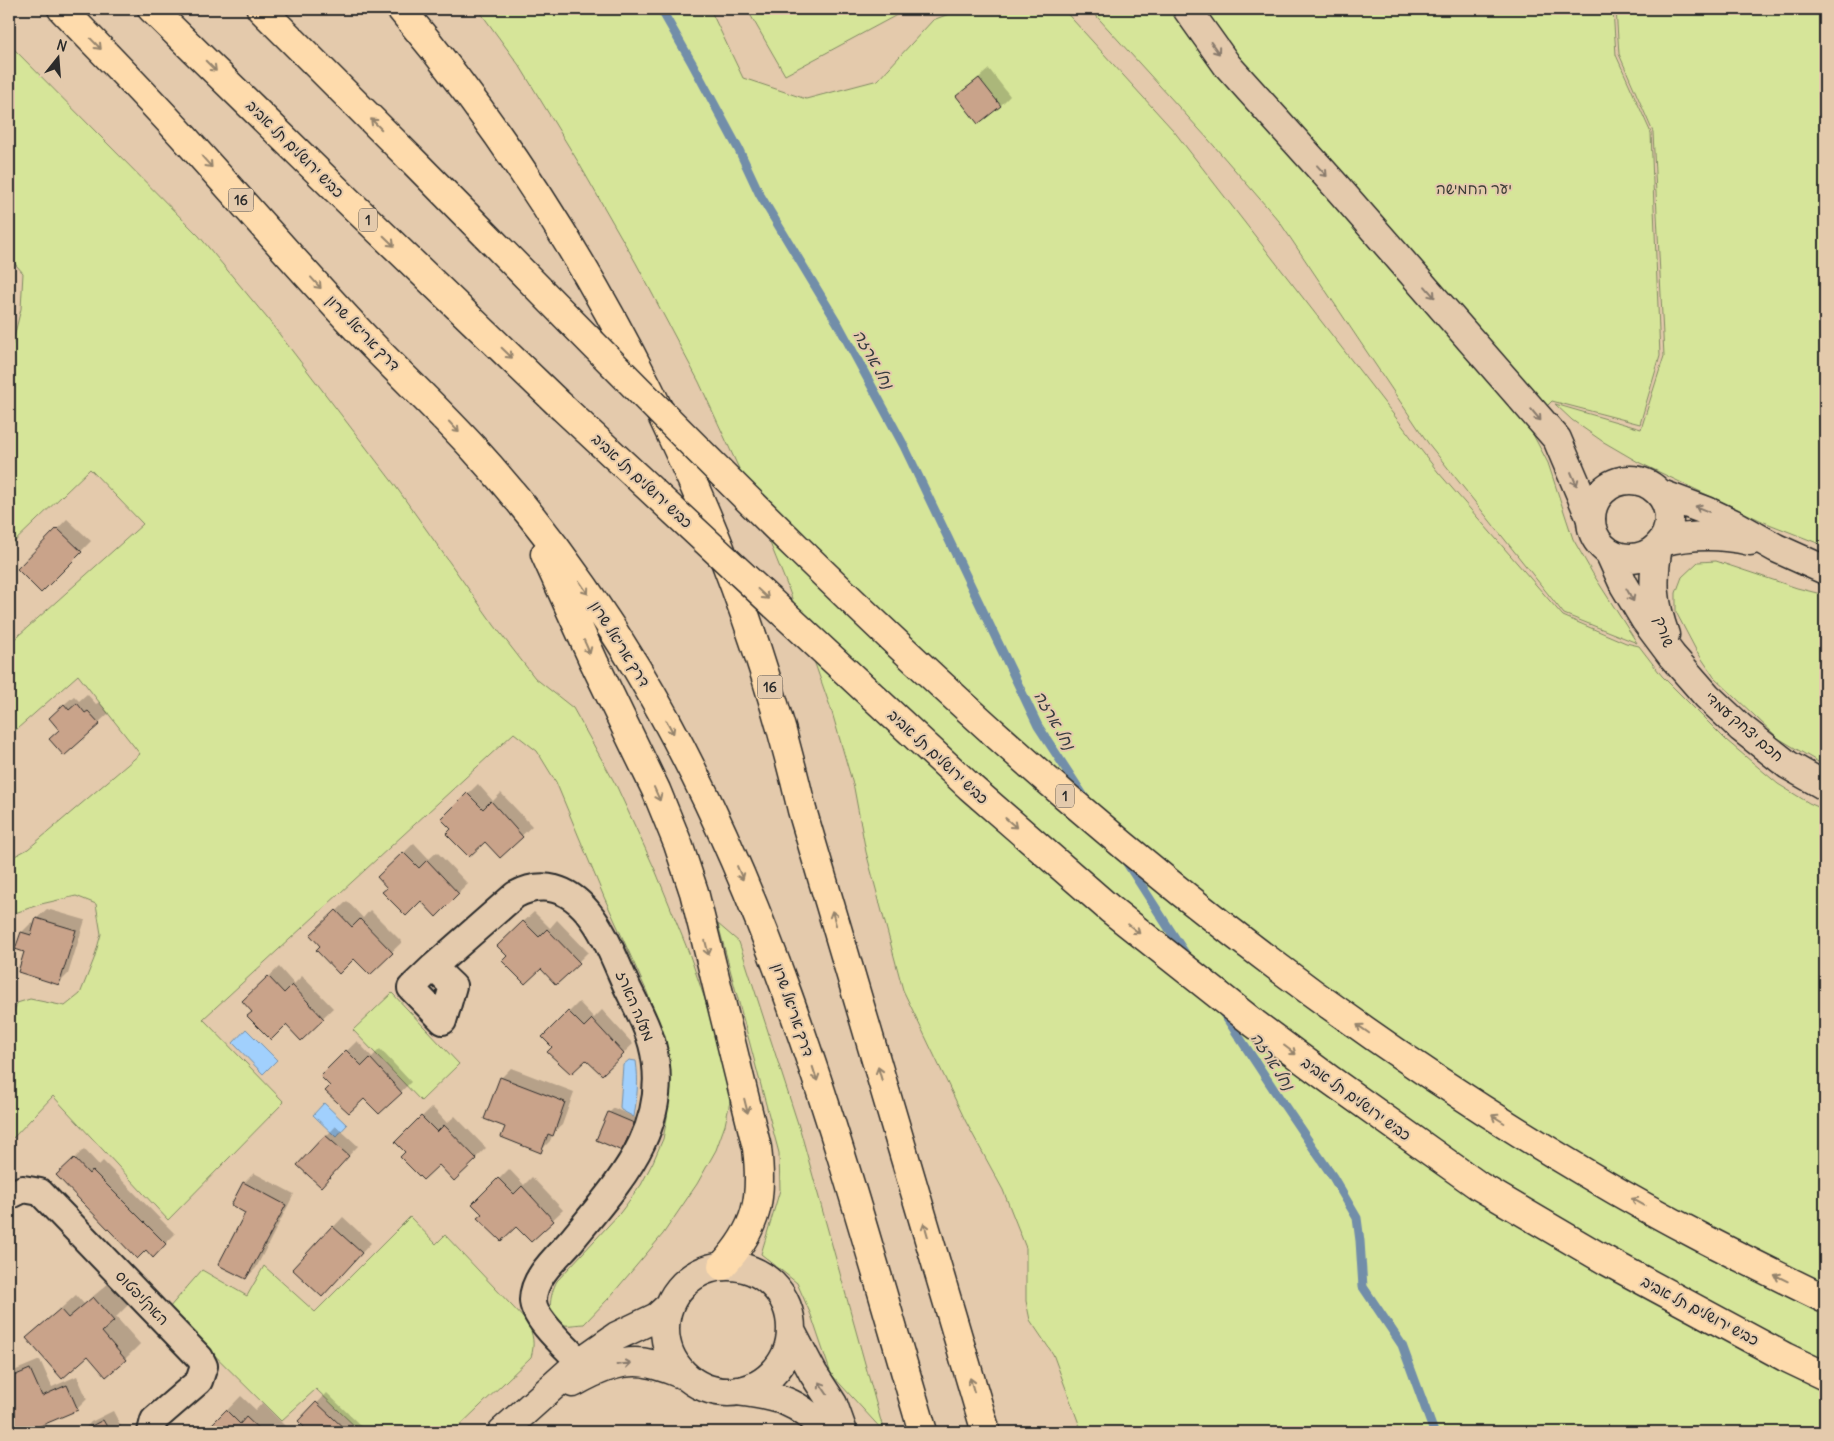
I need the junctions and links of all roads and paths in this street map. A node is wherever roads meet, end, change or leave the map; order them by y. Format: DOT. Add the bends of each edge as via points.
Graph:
graph roads {
  1 [pos="62,9"];
  2 [pos="152,9"];
  3 [pos="261,9"];
  4 [pos="401,9"];
  5 [pos="1187,9"];
  6 [pos="1659,494"];
  7 [pos="524,507"];
  8 [pos="1591,519"];
  9 [pos="1660,544"];
  10 [pos="1776,548"];
  11 [pos="1609,552"];
  12 [pos="1825,570"];
  13 [pos="1672,656"];
  14 [pos="1825,786"];
  15 [pos="433,967"];
  16 [pos="9,1196"];
  17 [pos="722,1266"];
  18 [pos="1825,1299"];
  19 [pos="669,1306"];
  20 [pos="791,1331"];
  21 [pos="580,1362"];
  22 [pos="684,1375"];
  23 [pos="1825,1376"];
  24 [pos="735,1391"];
  25 [pos="532,1404"];
  26 [pos="151,1432"];
  27 [pos="502,1432"];
  28 [pos="824,1432"];
  29 [pos="842,1432"];
  30 [pos="924,1432"];
  31 [pos="986,1432"];
  1 -- 7 [label="highway, דרך אריאל שרון / 16, one-way" via="187,140 358,331 471,446"];
  2 -- 23 [label="highway, כביש ירושלים תל אביב / 1, one-way, bridge" via="561,406 977,794 1110,909 1255,1024 1479,1186 1605,1260"];
  18 -- 3 [label="highway, 1, one-way, bridge" via="1730,1253 1591,1176 1458,1094 1328,1005 1202,909 1055,787 830,580"];
  31 -- 4 [label="highway, 16, one-way" via="802,810 768,681 716,540 650,393 570,246 480,107"];
  5 -- 8 [label="main road, one-way" via="1227,65 1557,439"];
  6 -- 8 [label="main road" via="1639,481 1626,480 1614,484 1596,500"];
  6 -- 9 [label="main road" via="1666,503 1669,520"];
  10 -- 6 [label="main road, one-way" via="1707,511"];
  7 -- 17 [label="highway, one-way" via="656,790 694,892 757,1148 760,1176 753,1221 736,1252"];
  7 -- 30 [label="highway, דרך אריאל שרון / 16, one-way" via="576,577 637,670 716,817 759,916 792,1003"];
  8 -- 11 [label="main road" via="1596,537"];
  9 -- 10 [label="main road" via="1685,537 1710,536 1735,538"];
  9 -- 11 [label="main road" via="1649,553 1632,558"];
  9 -- 13 [label="main road, שורק" via="1654,594"];
  10 -- 12 [label="main road"];
  11 -- 13 [label="main road, שורק, one-way" via="1634,603"];
  13 -- 14 [label="main road, חכם יצחק עמדי" via="1741,728 1788,765"];
  15 -- 21 [label="street, מעלה הארז" via="515,895 538,887 559,890 579,902 595,921 647,1029 657,1079 653,1113 640,1148 619,1183 543,1274 534,1293 533,1302 542,1322"];
  16 -- 26 [label="street, האקליפטוס" via="23,1189 40,1192 200,1358 204,1366 199,1381 154,1420"];
  17 -- 19 [label="main road" via="691,1278 679,1288"];
  17 -- 20 [label="main road" via="753,1271 772,1283 789,1314"];
  19 -- 21 [label="main road" via="656,1317 616,1336"];
  19 -- 22 [label="main road" via="664,1333 674,1362"];
  20 -- 24 [label="main road" via="788,1349 768,1378 752,1387"];
  29 -- 20 [label="main road, one-way" via="833,1404"];
  21 -- 25 [label="main road"];
  22 -- 24 [label="main road" via="717,1391"];
  25 -- 22 [label="main road, one-way" via="605,1367 649,1363"];
  24 -- 28 [label="main road" via="787,1400 804,1411"];
  25 -- 27 [label="main road"];
}
